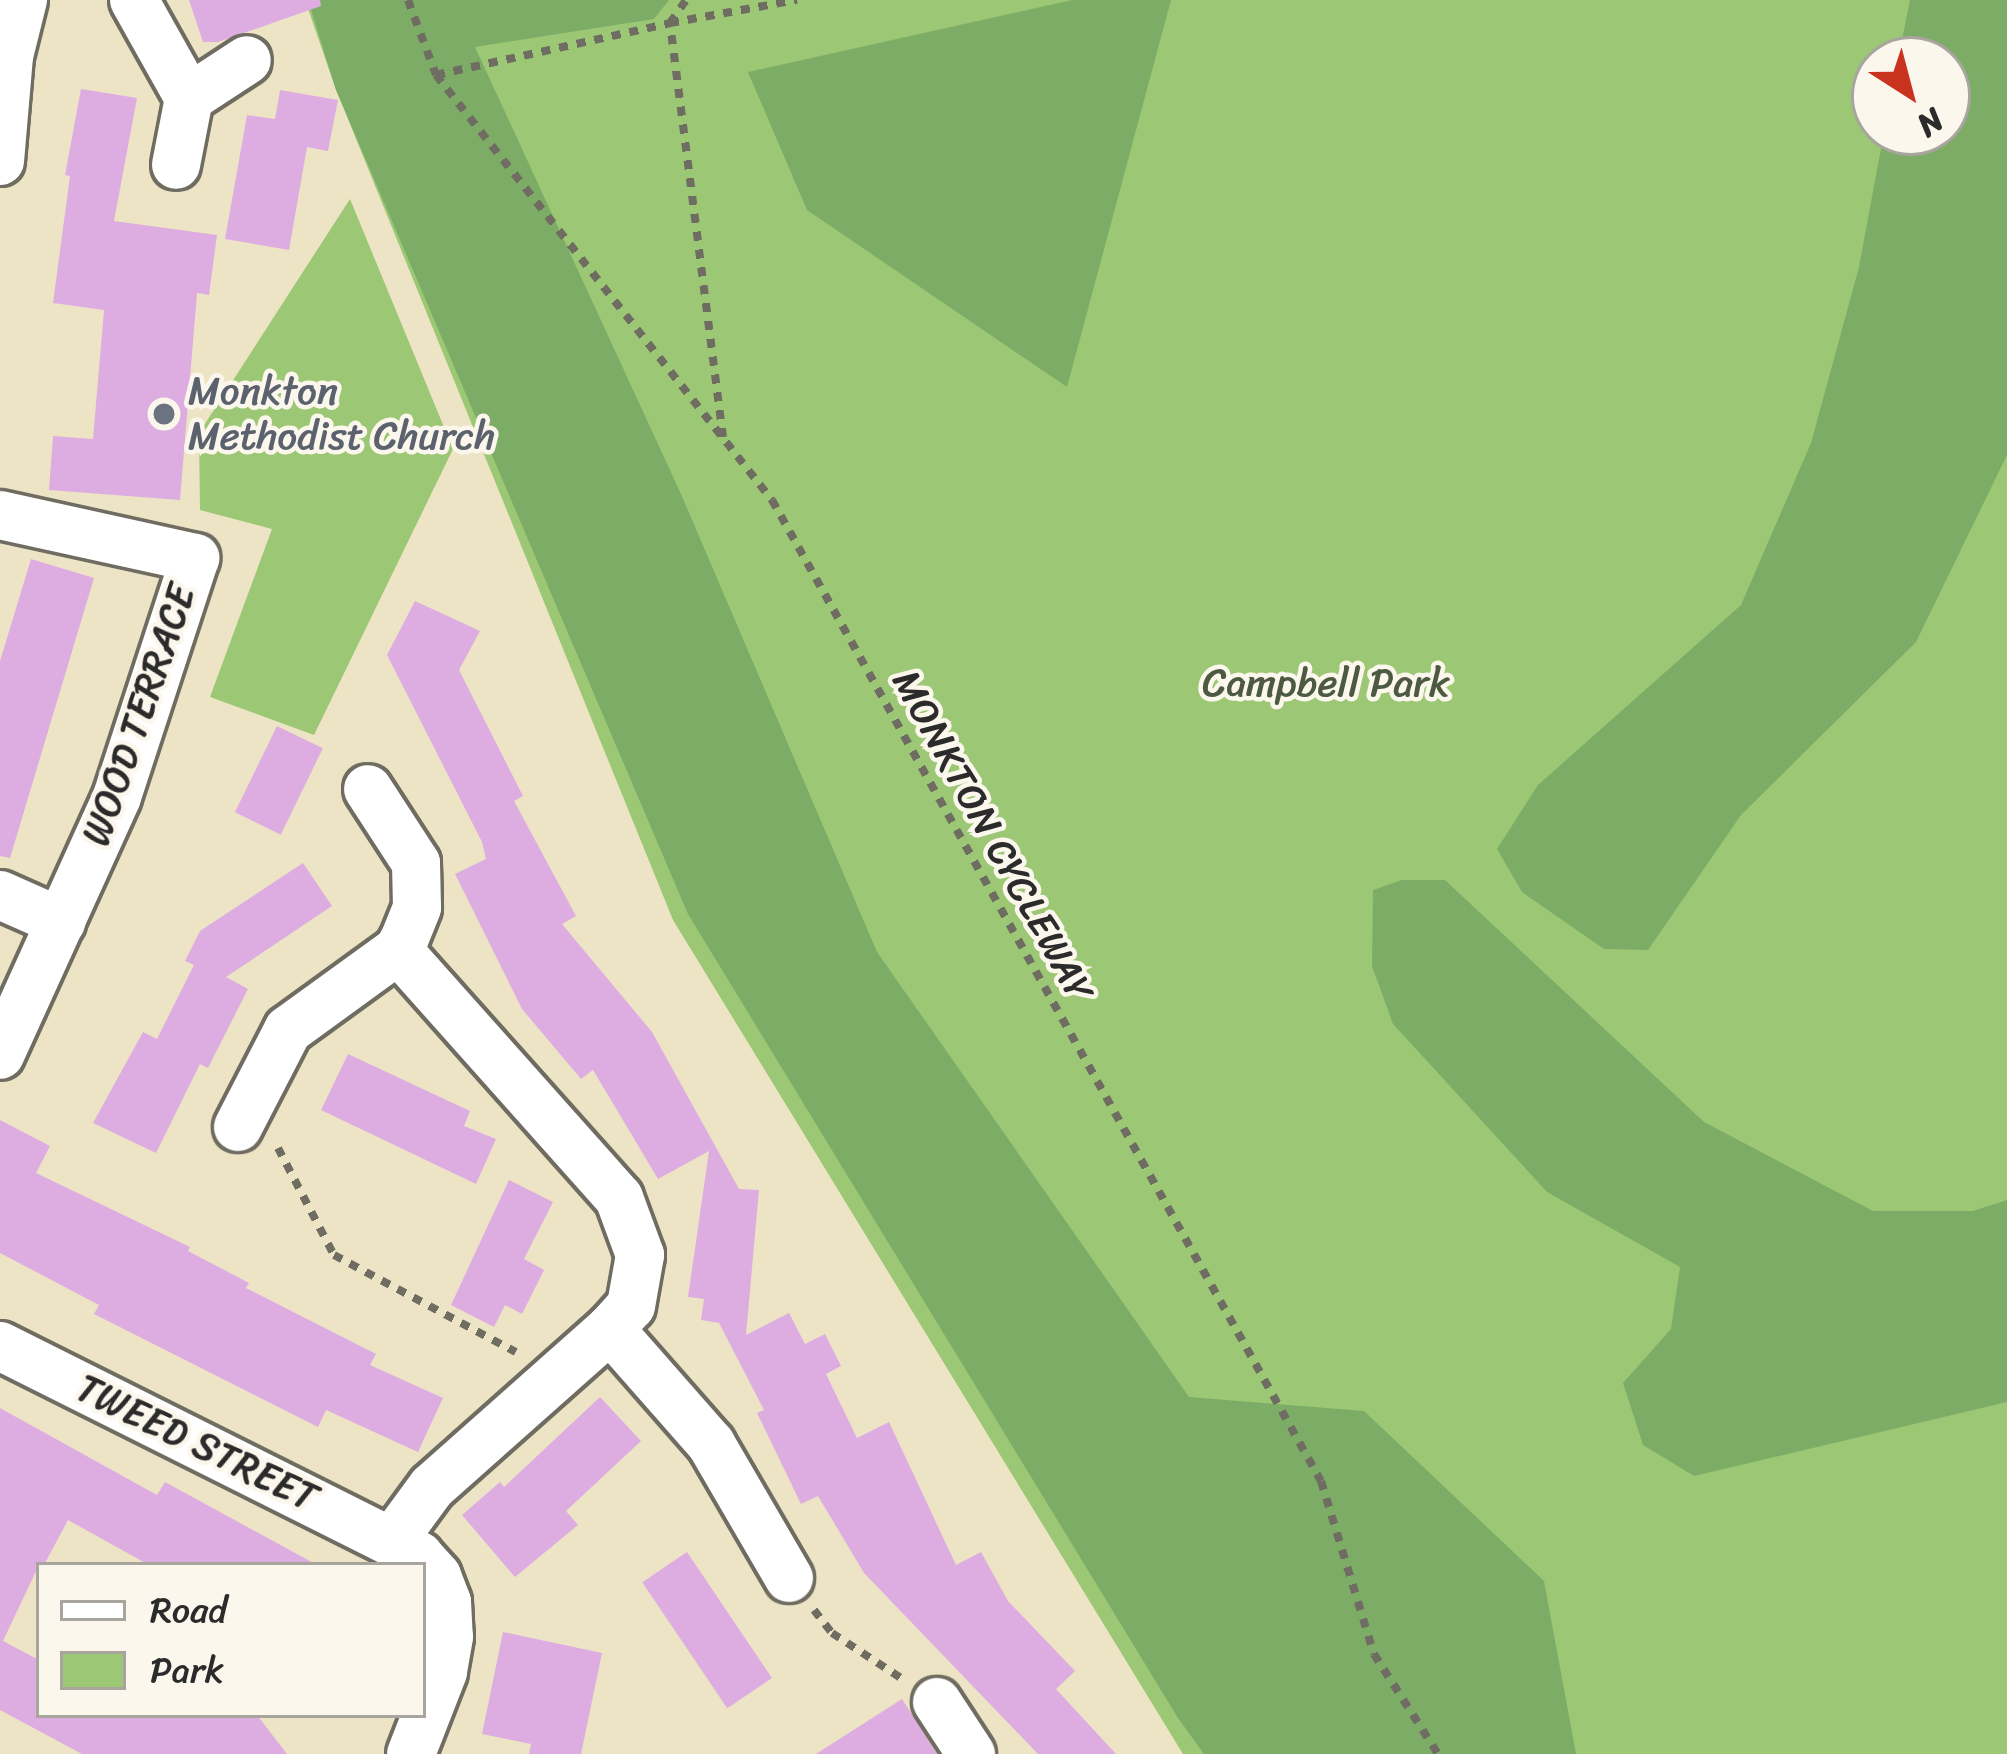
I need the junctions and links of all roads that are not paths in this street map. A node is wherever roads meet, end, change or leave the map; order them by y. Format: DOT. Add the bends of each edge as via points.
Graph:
graph roads {
  1 [pos="23,0"];
  2 [pos="134,0"];
  3 [pos="247,61"];
  4 [pos="189,98"];
  5 [pos="0,161"];
  6 [pos="176,165"];
  7 [pos="0,515"];
  8 [pos="368,789"];
  9 [pos="0,895"];
  10 [pos="61,922"];
  11 [pos="398,950"];
  12 [pos="0,1055"];
  13 [pos="246,1112"];
  14 [pos="610,1329"];
  15 [pos="0,1346"];
  16 [pos="393,1540"];
  17 [pos="420,1562"];
  18 [pos="426,1567"];
  19 [pos="789,1577"];
  20 [pos="937,1702"];
  21 [pos="426,1716"];
  22 [pos="425,1718"];
  23 [pos="411,1754"];
  24 [pos="971,1754"];
  1 -- 5 [label="street"];
  2 -- 4 [label="street"];
  3 -- 4 [label="street"];
  4 -- 6 [label="street"];
  7 -- 10 [label="street, WOOD TERRACE" via="195,558 117,796"];
  8 -- 11 [label="street" via="416,863 417,907"];
  9 -- 10 [label="street"];
  10 -- 12 [label="street, WOOD TERRACE"];
  11 -- 13 [label="street" via="288,1030"];
  11 -- 14 [label="street" via="619,1198 640,1255 631,1306"];
  14 -- 16 [label="street" via="432,1487"];
  14 -- 19 [label="street" via="711,1444"];
  15 -- 16 [label="street, TWEED STREET"];
  16 -- 17 [label="street, TWEED STREET"];
  18 -- 21 [label="street, TWEED STREET" via="447,1602 449,1637"];
  20 -- 24 [label="street"];
  22 -- 23 [label="street, TWEED STREET"];
}
